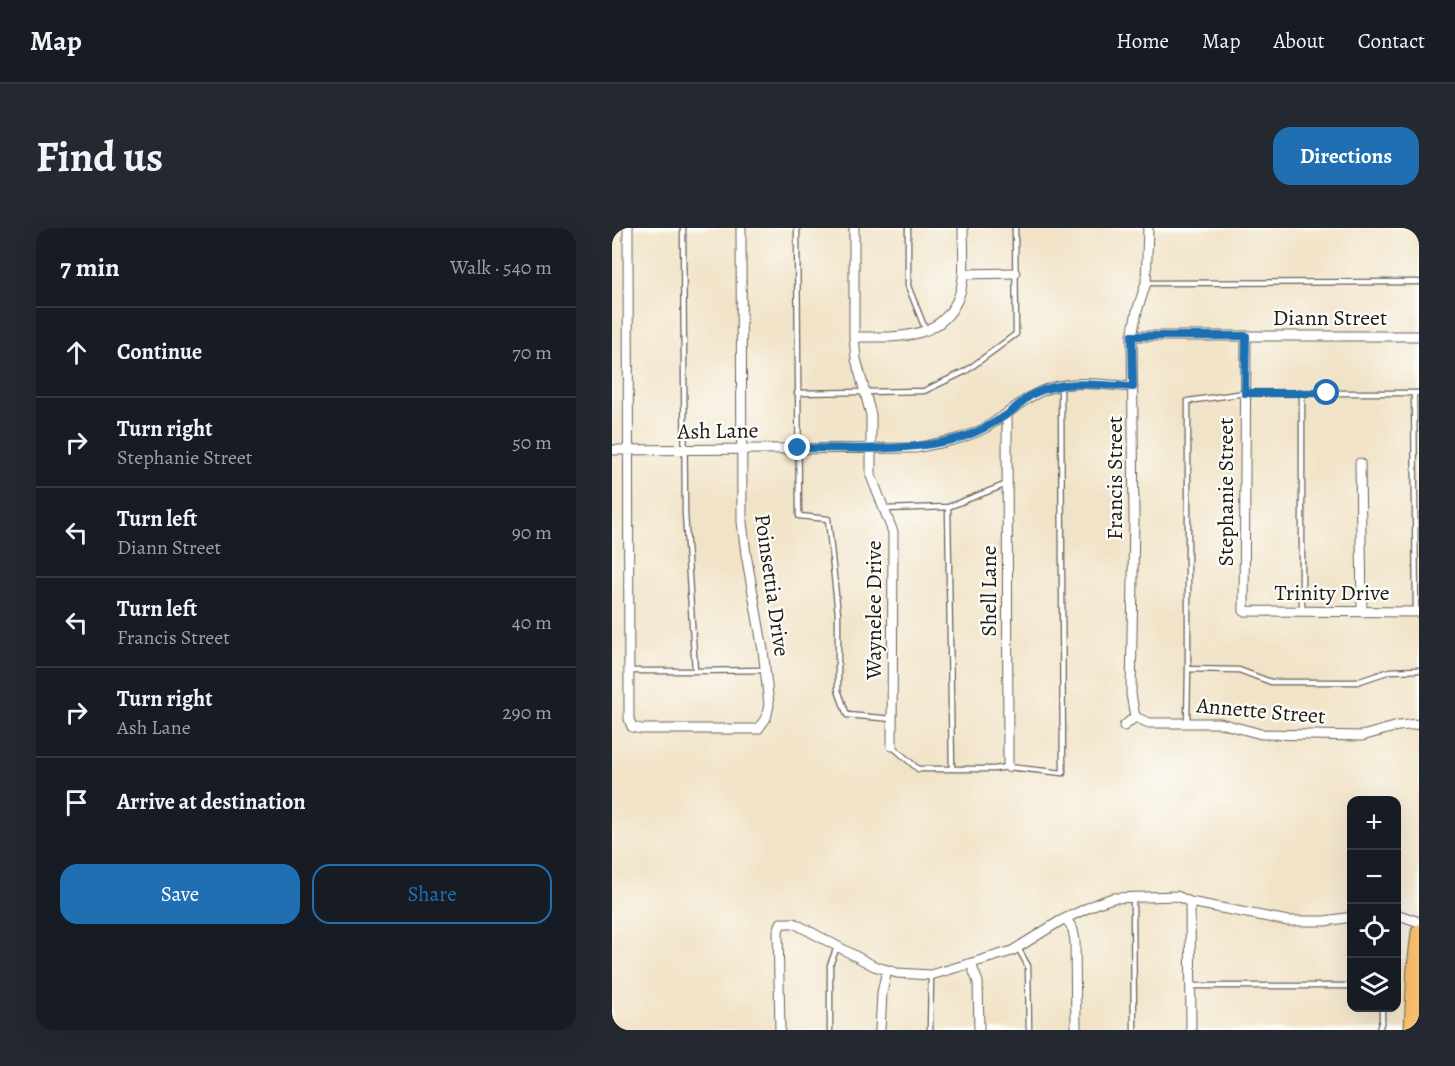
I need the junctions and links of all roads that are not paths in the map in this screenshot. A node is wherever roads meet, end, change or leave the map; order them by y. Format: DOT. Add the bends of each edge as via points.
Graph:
graph roads {
  1 [pos="628,228"];
  2 [pos="683,228"];
  3 [pos="741,228"];
  4 [pos="796,228"];
  5 [pos="854,228"];
  6 [pos="908,228"];
  7 [pos="963,228"];
  8 [pos="1015,228"];
  9 [pos="1148,228"];
  10 [pos="1015,273"];
  11 [pos="963,274"];
  12 [pos="1419,282"];
  13 [pos="1146,283"];
  14 [pos="926,331"];
  15 [pos="1132,336"];
  16 [pos="1246,336"];
  17 [pos="1419,336"];
  18 [pos="854,337"];
  19 [pos="1061,386"];
  20 [pos="1133,387"];
  21 [pos="864,392"];
  22 [pos="797,393"];
  23 [pos="1245,393"];
  24 [pos="1302,393"];
  25 [pos="1416,393"];
  26 [pos="1007,414"];
  27 [pos="798,448"];
  28 [pos="872,448"];
  29 [pos="683,449"];
  30 [pos="742,449"];
  31 [pos="612,450"];
  32 [pos="629,450"];
  33 [pos="1360,463"];
  34 [pos="1007,484"];
  35 [pos="948,507"];
  36 [pos="884,509"];
  37 [pos="1362,610"];
  38 [pos="1244,611"];
  39 [pos="1302,611"];
  40 [pos="1418,612"];
  41 [pos="766,669"];
  42 [pos="1188,669"];
  43 [pos="1419,670"];
  44 [pos="630,671"];
  45 [pos="695,671"];
  46 [pos="1135,717"];
  47 [pos="893,719"];
  48 [pos="1187,723"];
  49 [pos="1419,724"];
  50 [pos="1124,726"];
  51 [pos="892,746"];
  52 [pos="1008,767"];
  53 [pos="952,769"];
  54 [pos="1133,897"];
  55 [pos="1190,902"];
  56 [pos="1401,916"];
  57 [pos="1066,918"];
  58 [pos="1347,918"];
  59 [pos="1419,922"];
  60 [pos="1419,932"];
  61 [pos="837,945"];
  62 [pos="1018,948"];
  63 [pos="971,964"];
  64 [pos="887,970"];
  65 [pos="930,975"];
  66 [pos="1191,986"];
  67 [pos="1347,986"];
  68 [pos="1382,1012"];
  69 [pos="780,1030"];
  70 [pos="830,1030"];
  71 [pos="880,1030"];
  72 [pos="930,1030"];
  73 [pos="979,1030"];
  74 [pos="1029,1030"];
  75 [pos="1076,1030"];
  76 [pos="1134,1030"];
  77 [pos="1191,1030"];
  78 [pos="1379,1030"];
  79 [pos="1412,1030"];
  1 -- 32 [label="street"];
  2 -- 29 [label="lane"];
  3 -- 30 [label="street, Poinsettia Drive"];
  4 -- 22 [label="lane"];
  5 -- 18 [label="street, Waynelee Drive"];
  6 -- 14 [label="lane" via="908,286"];
  7 -- 11 [label="street"];
  8 -- 10 [label="lane"];
  9 -- 13 [label="street, Francis Street"];
  10 -- 11 [label="street"];
  10 -- 21 [label="lane" via="1016,334 966,371 924,391"];
  11 -- 14 [label="street" via="955,304"];
  12 -- 13 [label="lane"];
  13 -- 15 [label="street, Francis Street"];
  14 -- 18 [label="street" via="901,337"];
  15 -- 16 [label="street, Diann Street"];
  15 -- 20 [label="street, Francis Street"];
  16 -- 17 [label="street, Diann Street"];
  16 -- 23 [label="street, Stephanie Street"];
  18 -- 21 [label="street, Waynelee Drive"];
  19 -- 20 [label="street, Ash Lane"];
  19 -- 26 [label="street, Ash Lane" via="1032,395"];
  19 -- 52 [label="lane" via="1063,773"];
  20 -- 46 [label="street, Francis Street" via="1131,694"];
  21 -- 22 [label="lane"];
  21 -- 28 [label="street, Waynelee Drive" via="871,415"];
  22 -- 27 [label="lane"];
  23 -- 24 [label="lane"];
  23 -- 38 [label="street, Stephanie Street"];
  23 -- 42 [label="lane" via="1188,401"];
  24 -- 25 [label="lane"];
  24 -- 39 [label="lane"];
  25 -- 40 [label="lane"];
  26 -- 28 [label="street, Ash Lane" via="982,430 944,442"];
  26 -- 34 [label="street, Shell Lane"];
  27 -- 28 [label="street, Ash Lane"];
  27 -- 30 [label="street, Ash Lane"];
  27 -- 47 [label="lane" via="800,516 828,519 838,614 838,690 847,714"];
  28 -- 36 [label="street, Waynelee Drive" via="871,476"];
  29 -- 30 [label="street, Ash Lane"];
  29 -- 32 [label="street, Ash Lane"];
  29 -- 45 [label="lane"];
  30 -- 41 [label="street, Poinsettia Drive" via="742,522"];
  31 -- 32 [label="street, Ash Lane"];
  32 -- 44 [label="street"];
  33 -- 37 [label="street"];
  34 -- 35 [label="lane"];
  34 -- 52 [label="street, Shell Lane"];
  35 -- 36 [label="lane"];
  35 -- 53 [label="lane"];
  36 -- 47 [label="street, Waynelee Drive" via="893,532"];
  37 -- 39 [label="street, Trinity Drive"];
  37 -- 40 [label="street, Trinity Drive"];
  38 -- 39 [label="street, Trinity Drive"];
  41 -- 44 [label="street, Poinsettia Drive" via="769,705 758,729 632,727"];
  41 -- 45 [label="lane"];
  42 -- 43 [label="lane" via="1239,670 1271,682 1357,682 1390,671"];
  42 -- 48 [label="lane"];
  44 -- 45 [label="lane"];
  46 -- 48 [label="street, Annette Street" via="1149,723"];
  46 -- 50 [label="street"];
  47 -- 51 [label="street, Waynelee Drive"];
  48 -- 49 [label="street, Annette Street" via="1220,723 1261,734 1342,736 1362,736"];
  51 -- 53 [label="lane" via="918,769"];
  52 -- 53 [label="lane"];
  54 -- 55 [label="street" via="1177,896"];
  54 -- 57 [label="street" via="1106,900"];
  54 -- 76 [label="lane"];
  55 -- 58 [label="street" via="1288,921"];
  55 -- 66 [label="street"];
  56 -- 59 [label="street"];
  57 -- 62 [label="street"];
  57 -- 75 [label="street" via="1075,941"];
  60 -- 79 [label="main road"];
  61 -- 64 [label="street"];
  61 -- 69 [label="street" via="794,923 781,923"];
  61 -- 70 [label="lane" via="830,965"];
  62 -- 63 [label="street"];
  62 -- 74 [label="lane" via="1028,966"];
  63 -- 65 [label="street"];
  63 -- 73 [label="street" via="978,982"];
  64 -- 65 [label="street"];
  64 -- 71 [label="street"];
  65 -- 72 [label="lane"];
  66 -- 67 [label="lane"];
  66 -- 77 [label="street"];
  68 -- 78 [label="lane"];
}
